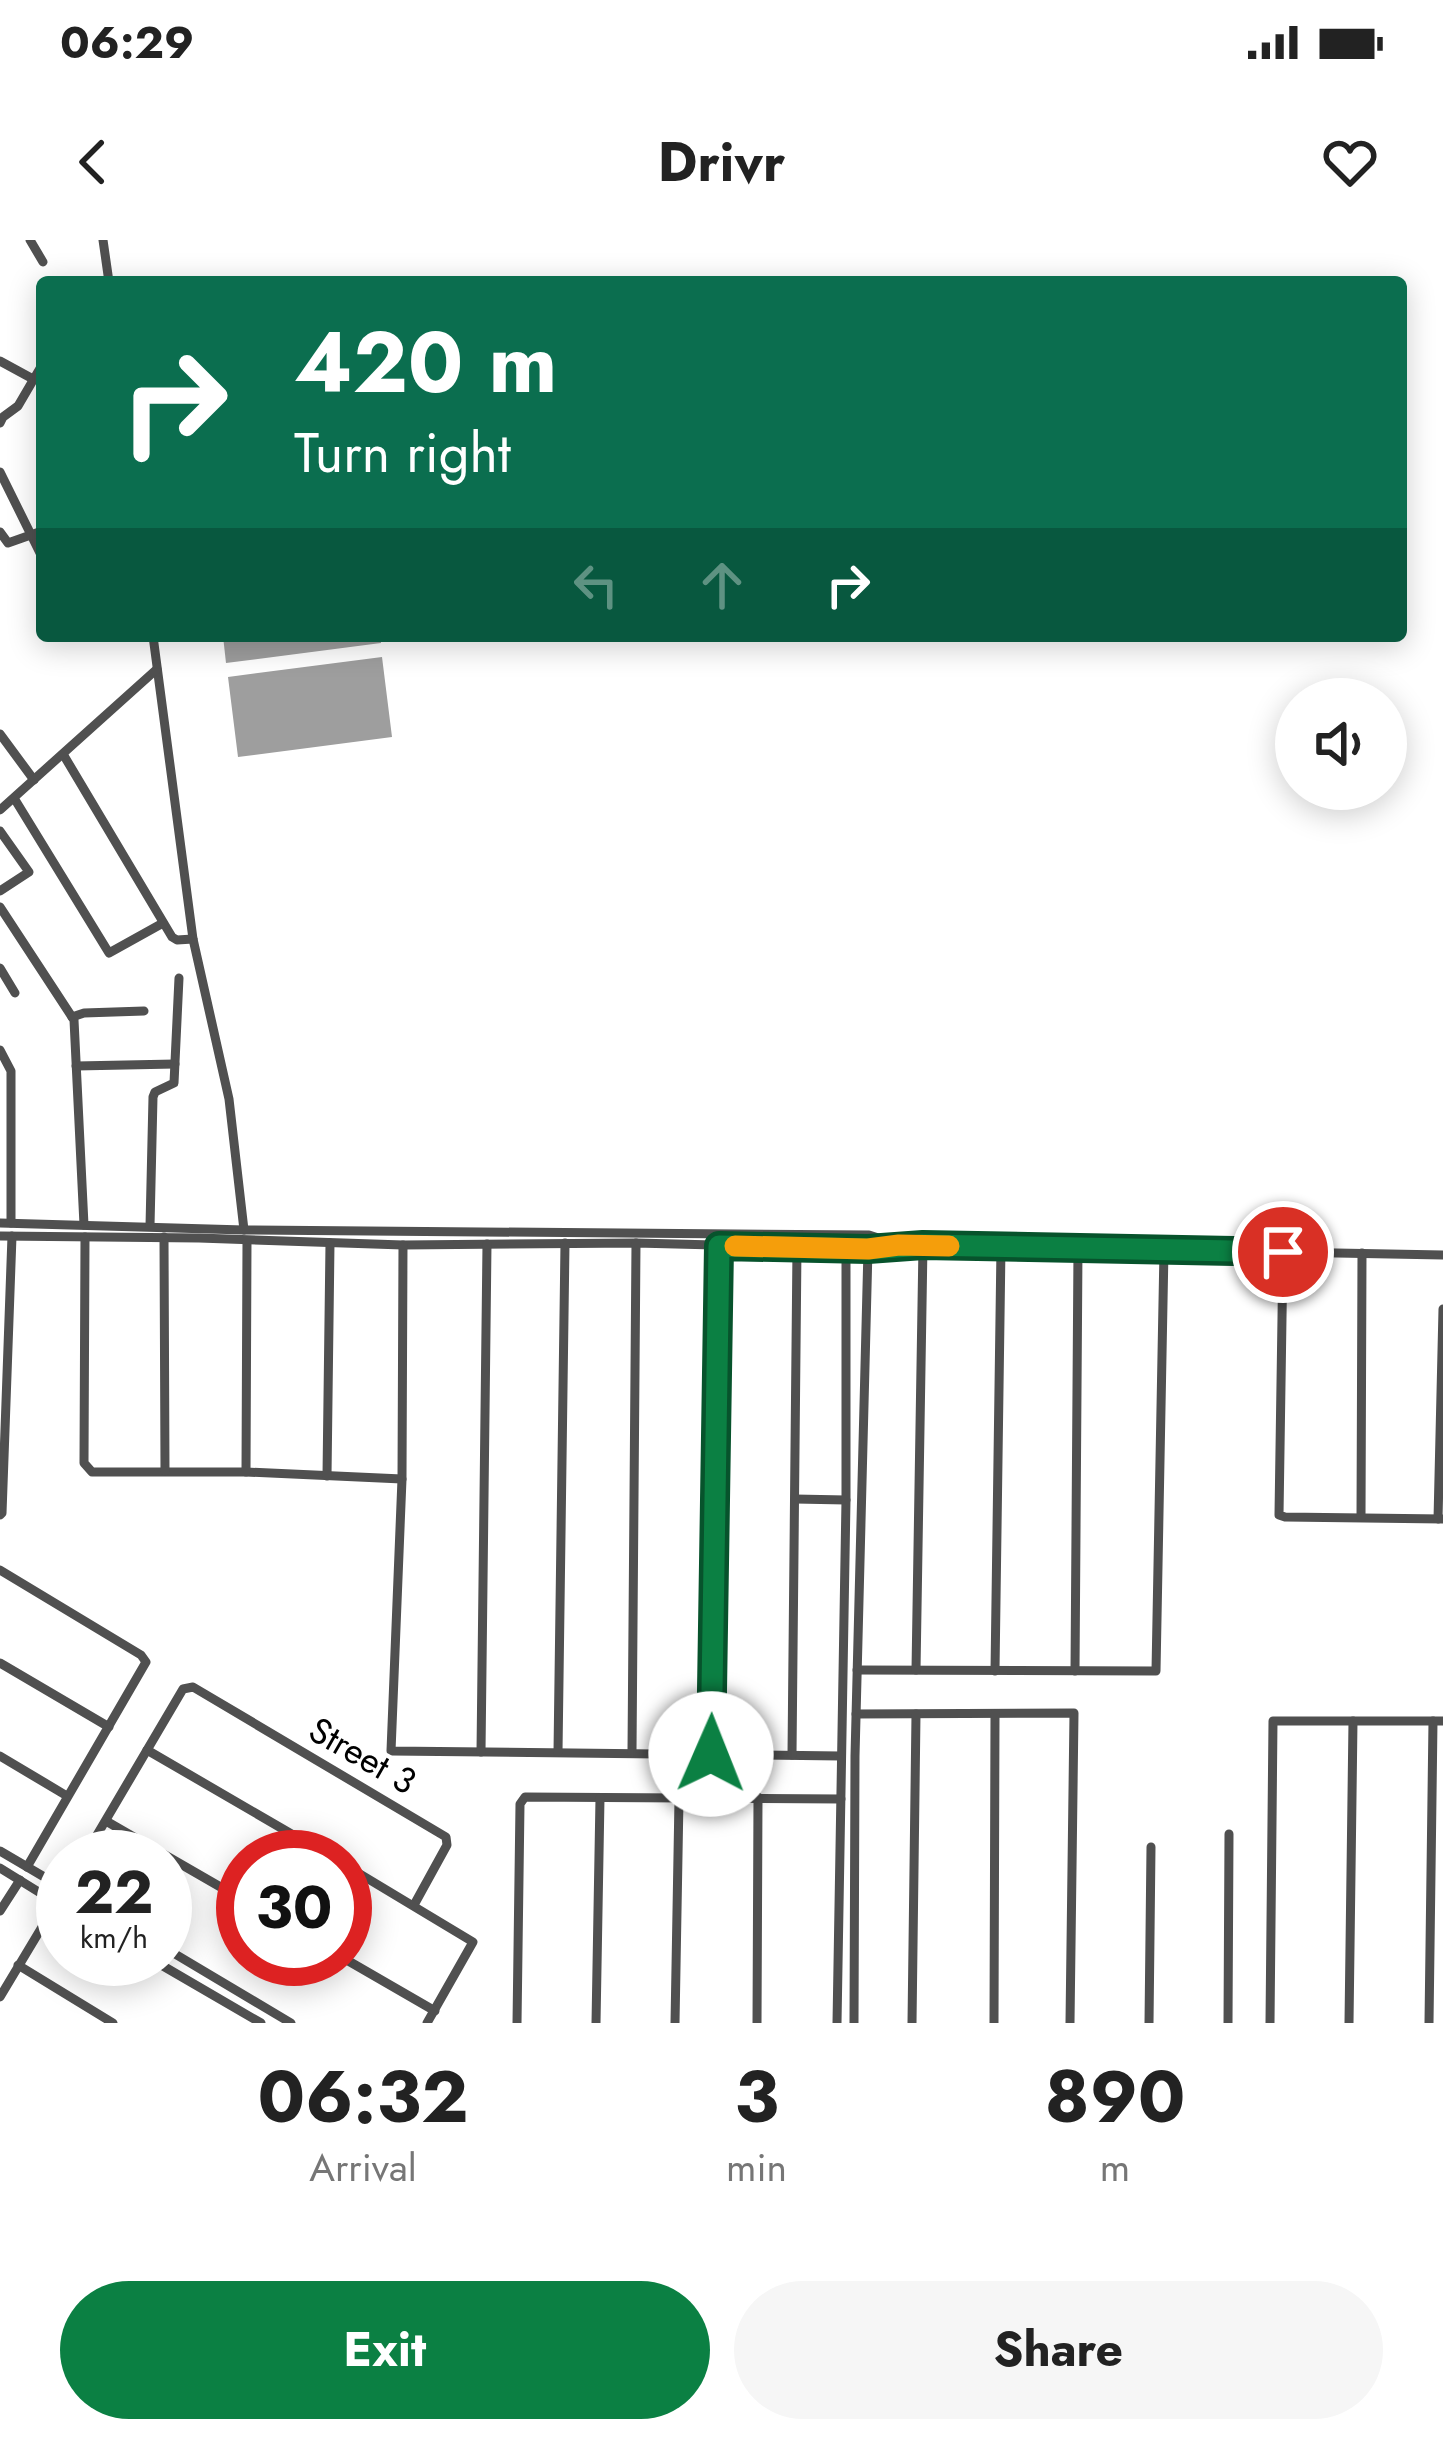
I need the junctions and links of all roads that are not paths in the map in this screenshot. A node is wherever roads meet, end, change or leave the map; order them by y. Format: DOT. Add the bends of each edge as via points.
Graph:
graph roads {
  1 [pos="30,240"];
  2 [pos="103,240"];
  3 [pos="43,262"];
  4 [pos="108,276"];
  5 [pos="0,361"];
  6 [pos="36,374"];
  7 [pos="33,379"];
  8 [pos="0,423"];
  9 [pos="0,472"];
  10 [pos="36,531"];
  11 [pos="0,532"];
  12 [pos="36,533"];
  13 [pos="154,642"];
  14 [pos="157,669"];
  15 [pos="0,734"];
  16 [pos="63,754"];
  17 [pos="34,780"];
  18 [pos="14,798"];
  19 [pos="0,810"];
  20 [pos="0,831"];
  21 [pos="0,891"];
  22 [pos="0,907"];
  23 [pos="163,923"];
  24 [pos="193,939"];
  25 [pos="0,968"];
  26 [pos="179,978"];
  27 [pos="16,993"];
  28 [pos="144,1011"];
  29 [pos="73,1017"];
  30 [pos="0,1050"];
  31 [pos="175,1064"];
  32 [pos="76,1066"];
  33 [pos="6,1223"];
  34 [pos="43,1224"];
  35 [pos="150,1226"];
  36 [pos="85,1231"];
  37 [pos="246,1235"];
  38 [pos="846,1235"];
  39 [pos="868,1235"];
  40 [pos="6,1236"];
  41 [pos="44,1237"];
  42 [pos="164,1237"];
  43 [pos="527,1238"];
  44 [pos="566,1243"];
  45 [pos="330,1244"];
  46 [pos="487,1244"];
  47 [pos="636,1244"];
  48 [pos="403,1245"];
  49 [pos="899,1245"];
  50 [pos="923,1245"];
  51 [pos="719,1246"];
  52 [pos="797,1247"];
  53 [pos="1001,1247"];
  54 [pos="846,1248"];
  55 [pos="868,1249"];
  56 [pos="1078,1249"];
  57 [pos="1164,1250"];
  58 [pos="1283,1252"];
  59 [pos="1362,1253"];
  60 [pos="1443,1255"];
  61 [pos="1443,1309"];
  62 [pos="165,1472"];
  63 [pos="246,1472"];
  64 [pos="327,1475"];
  65 [pos="402,1479"];
  66 [pos="795,1499"];
  67 [pos="846,1500"];
  68 [pos="0,1515"];
  69 [pos="1361,1517"];
  70 [pos="1441,1519"];
  71 [pos="0,1570"];
  72 [pos="0,1663"];
  73 [pos="856,1670"];
  74 [pos="916,1670"];
  75 [pos="995,1670"];
  76 [pos="1075,1671"];
  77 [pos="856,1714"];
  78 [pos="916,1714"];
  79 [pos="995,1714"];
  80 [pos="1353,1721"];
  81 [pos="1438,1721"];
  82 [pos="109,1727"];
  83 [pos="148,1750"];
  84 [pos="481,1752"];
  85 [pos="558,1752"];
  86 [pos="632,1752"];
  87 [pos="711,1754"];
  88 [pos="792,1755"];
  89 [pos="0,1756"];
  90 [pos="841,1756"];
  91 [pos="67,1796"];
  92 [pos="758,1797"];
  93 [pos="600,1798"];
  94 [pos="679,1799"];
  95 [pos="842,1799"];
  96 [pos="106,1821"];
  97 [pos="100,1830"];
  98 [pos="285,1830"];
  99 [pos="1229,1834"];
  100 [pos="1151,1847"];
  101 [pos="0,1851"];
  102 [pos="27,1867"];
  103 [pos="0,1868"];
  104 [pos="36,1873"];
  105 [pos="20,1880"];
  106 [pos="372,1881"];
  107 [pos="216,1884"];
  108 [pos="36,1890"];
  109 [pos="414,1906"];
  110 [pos="0,1911"];
  111 [pos="36,1939"];
  112 [pos="192,1964"];
  113 [pos="18,1965"];
  114 [pos="372,1975"];
  115 [pos="192,1982"];
  116 [pos="0,1997"];
  117 [pos="435,2011"];
  118 [pos="113,2023"];
  119 [pos="261,2023"];
  120 [pos="291,2023"];
  121 [pos="427,2023"];
  122 [pos="517,2023"];
  123 [pos="596,2023"];
  124 [pos="675,2023"];
  125 [pos="757,2023"];
  126 [pos="837,2023"];
  127 [pos="854,2023"];
  128 [pos="912,2023"];
  129 [pos="994,2023"];
  130 [pos="1070,2023"];
  131 [pos="1149,2023"];
  132 [pos="1228,2023"];
  133 [pos="1270,2023"];
  134 [pos="1349,2023"];
  135 [pos="1429,2023"];
  1 -- 3 [label="street"];
  2 -- 4 [label="street"];
  5 -- 7 [label="street"];
  6 -- 7 [label="street"];
  7 -- 8 [label="street"];
  9 -- 10 [label="street"];
  11 -- 12 [label="street" via="8,543"];
  13 -- 14 [label="street"];
  14 -- 16 [label="street"];
  14 -- 24 [label="street"];
  15 -- 17 [label="street"];
  16 -- 17 [label="street"];
  16 -- 23 [label="street"];
  17 -- 18 [label="street"];
  18 -- 19 [label="street"];
  18 -- 23 [label="street" via="109,953"];
  20 -- 21 [label="street" via="29,872"];
  22 -- 29 [label="street"];
  23 -- 24 [label="street" via="177,940"];
  24 -- 37 [label="street" via="230,1100"];
  25 -- 27 [label="street"];
  26 -- 31 [label="street"];
  28 -- 29 [label="street"];
  29 -- 32 [label="street"];
  30 -- 33 [label="street" via="11,1071"];
  31 -- 32 [label="street"];
  31 -- 35 [label="street" via="174,1083 153,1097"];
  32 -- 36 [label="street"];
  33 -- 34 [label="street"];
  34 -- 36 [label="street"];
  34 -- 41 [label="street"];
  35 -- 36 [label="street"];
  35 -- 37 [label="street"];
  36 -- 41 [label="street"];
  36 -- 42 [label="street"];
  36 -- 62 [label="street" via="84,1463 92,1472"];
  37 -- 42 [label="street"];
  37 -- 43 [label="street"];
  37 -- 45 [label="street"];
  37 -- 63 [label="street"];
  38 -- 39 [label="street"];
  38 -- 43 [label="street"];
  38 -- 54 [label="street"];
  39 -- 49 [label="street"];
  39 -- 55 [label="street"];
  40 -- 41 [label="street"];
  40 -- 68 [label="street"];
  42 -- 62 [label="street"];
  43 -- 44 [label="street"];
  43 -- 46 [label="street"];
  44 -- 47 [label="street"];
  44 -- 85 [label="street"];
  45 -- 48 [label="street"];
  45 -- 64 [label="street"];
  46 -- 48 [label="street"];
  46 -- 84 [label="street"];
  47 -- 51 [label="street"];
  47 -- 86 [label="street"];
  48 -- 65 [label="street"];
  49 -- 50 [label="street"];
  49 -- 55 [label="street"];
  50 -- 53 [label="street"];
  50 -- 74 [label="street"];
  51 -- 52 [label="street"];
  51 -- 87 [label="street"];
  52 -- 54 [label="street"];
  52 -- 66 [label="street"];
  53 -- 56 [label="street"];
  53 -- 75 [label="street"];
  54 -- 55 [label="street"];
  54 -- 67 [label="street"];
  55 -- 73 [label="street"];
  56 -- 57 [label="street"];
  56 -- 76 [label="street"];
  57 -- 58 [label="street"];
  57 -- 76 [label="street" via="1156,1671"];
  58 -- 59 [label="street"];
  58 -- 69 [label="street" via="1279,1515"];
  59 -- 60 [label="street"];
  59 -- 69 [label="street"];
  61 -- 70 [label="street"];
  62 -- 63 [label="street"];
  63 -- 64 [label="street"];
  64 -- 65 [label="street"];
  65 -- 84 [label="street" via="391,1751"];
  66 -- 67 [label="street"];
  66 -- 88 [label="street"];
  67 -- 90 [label="street"];
  69 -- 70 [label="street"];
  71 -- 82 [label="street" via="146,1659"];
  72 -- 82 [label="street"];
  73 -- 74 [label="street"];
  73 -- 77 [label="street"];
  74 -- 75 [label="street"];
  75 -- 76 [label="street"];
  77 -- 78 [label="street"];
  77 -- 127 [label="street"];
  78 -- 79 [label="street"];
  78 -- 128 [label="street"];
  79 -- 129 [label="street"];
  79 -- 130 [label="street" via="1074,1713"];
  80 -- 81 [label="street"];
  80 -- 133 [label="street" via="1274,1721"];
  80 -- 134 [label="street"];
  81 -- 135 [label="street"];
  82 -- 91 [label="street"];
  83 -- 96 [label="street"];
  83 -- 98 [label="street"];
  83 -- 109 [label="street" via="183,1689 193,1687 446,1837"];
  84 -- 85 [label="street"];
  85 -- 86 [label="street"];
  86 -- 87 [label="street"];
  87 -- 88 [label="street"];
  88 -- 90 [label="street"];
  89 -- 91 [label="street"];
  90 -- 95 [label="street"];
  91 -- 102 [label="street"];
  92 -- 94 [label="street"];
  92 -- 95 [label="street"];
  92 -- 125 [label="street"];
  93 -- 94 [label="street"];
  93 -- 122 [label="street" via="522,1800"];
  93 -- 123 [label="street"];
  94 -- 124 [label="street"];
  95 -- 126 [label="street"];
  96 -- 97 [label="street"];
  96 -- 107 [label="street"];
  99 -- 132 [label="street"];
  100 -- 131 [label="street"];
  101 -- 102 [label="street"];
  102 -- 104 [label="street"];
  103 -- 105 [label="street"];
  105 -- 108 [label="street"];
  105 -- 110 [label="street"];
  106 -- 109 [label="street"];
  109 -- 117 [label="street" via="473,1942"];
  111 -- 113 [label="street"];
  112 -- 120 [label="street"];
  113 -- 116 [label="street"];
  113 -- 118 [label="street"];
  114 -- 117 [label="street"];
  115 -- 119 [label="street"];
  117 -- 121 [label="street"];
}
